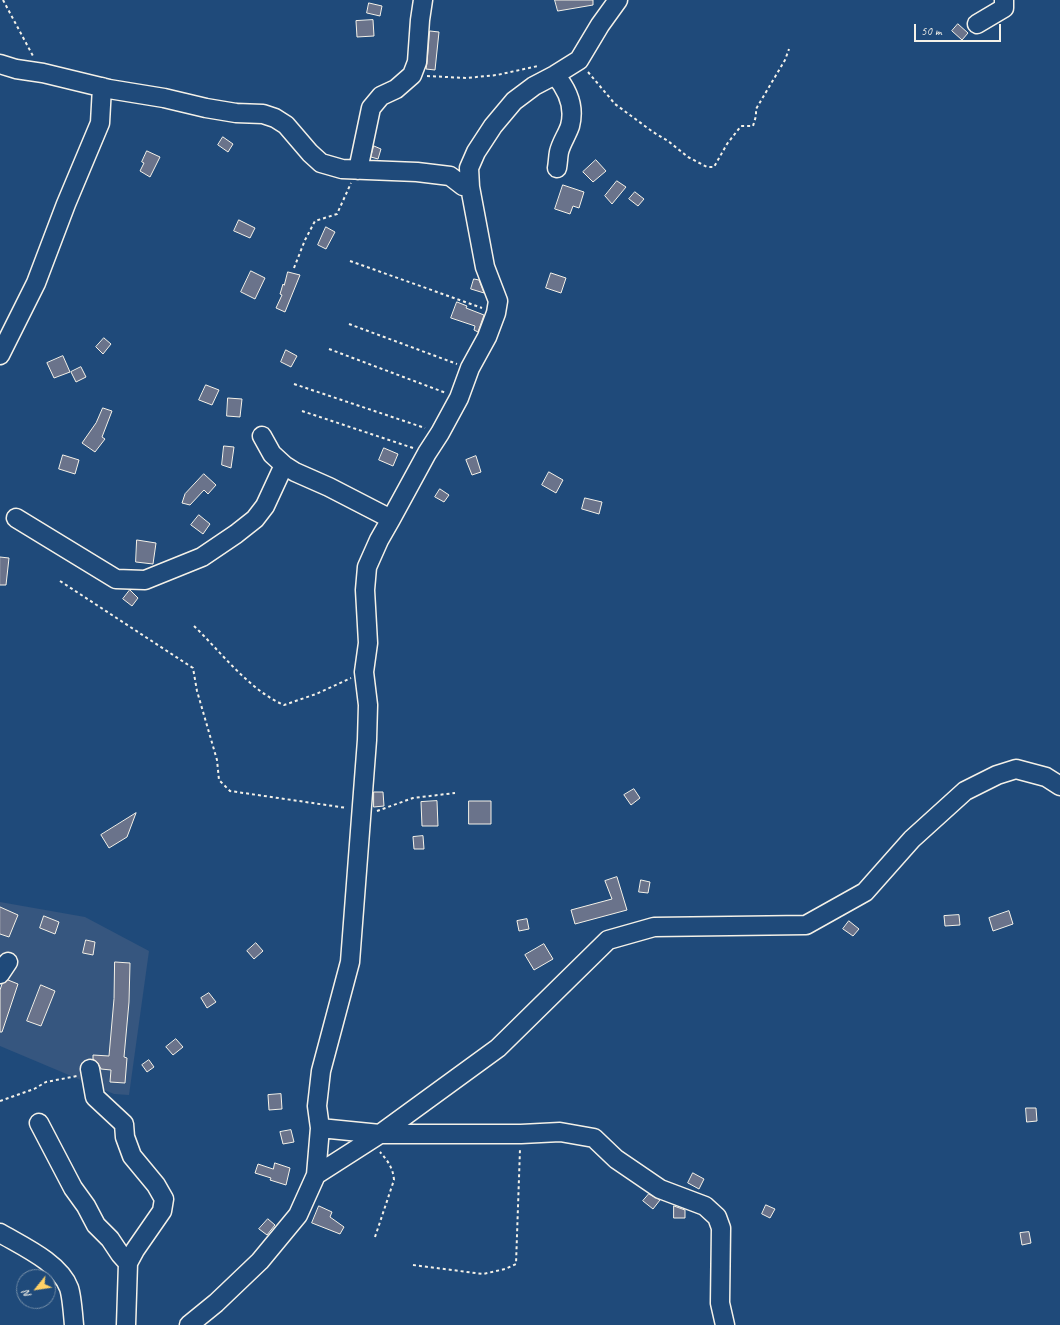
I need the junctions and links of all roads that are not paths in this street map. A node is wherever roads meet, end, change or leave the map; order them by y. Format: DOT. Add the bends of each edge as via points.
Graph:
graph roads {
  1 [pos="423,0"];
  2 [pos="618,0"];
  3 [pos="1004,0"];
  4 [pos="977,24"];
  5 [pos="0,64"];
  6 [pos="556,75"];
  7 [pos="102,87"];
  8 [pos="557,168"];
  9 [pos="358,170"];
  10 [pos="470,187"];
  11 [pos="0,355"];
  12 [pos="262,436"];
  13 [pos="284,465"];
  14 [pos="16,518"];
  15 [pos="391,519"];
  16 [pos="1060,786"];
  17 [pos="90,1071"];
  18 [pos="39,1123"];
  19 [pos="320,1128"];
  20 [pos="376,1137"];
  21 [pos="316,1174"];
  22 [pos="0,1233"];
  23 [pos="128,1263"];
  24 [pos="74,1325"];
  25 [pos="126,1325"];
  26 [pos="189,1325"];
  27 [pos="724,1325"];
  1 -- 9 [label="street" via="417,62 412,75 396,89 381,96 370,108"];
  2 -- 6 [label="street" via="579,60"];
  3 -- 4 [label="street" via="1004,8"];
  5 -- 7 [label="street"];
  6 -- 8 [label="street" via="565,86 571,102 572,115 559,152"];
  6 -- 10 [label="street" via="534,86 514,101 493,126 469,168"];
  7 -- 9 [label="street" via="206,108 263,114 286,124 310,153 322,163 342,169"];
  7 -- 11 [label="street" via="100,123 36,283"];
  9 -- 10 [label="street" via="450,176 463,186"];
  10 -- 15 [label="street" via="485,268 498,301 496,313 459,398"];
  12 -- 13 [label="street" via="272,454"];
  13 -- 14 [label="street" via="265,506 255,519 202,557 145,580 116,579"];
  13 -- 15 [label="street"];
  15 -- 19 [label="street" via="367,567 365,590 368,643 364,672 368,705 367,740 350,962 321,1071 317,1106"];
  16 -- 20 [label="street" via="1046,777 1016,769 997,775 965,791 912,839 865,892 806,925 654,927 608,940 498,1048"];
  17 -- 23 [label="street" via="95,1097 124,1124 125,1137 132,1156 164,1199 162,1211"];
  18 -- 23 [label="street" via="96,1225"];
  19 -- 20 [label="street"];
  19 -- 21 [label="street"];
  20 -- 21 [label="street"];
  20 -- 27 [label="street" via="560,1132 594,1138 616,1159 660,1189 705,1206 717,1217 721,1228 720,1303"];
  21 -- 26 [label="street" via="298,1215 260,1261"];
  22 -- 24 [label="street" via="44,1259 58,1272 69,1288"];
  23 -- 25 [label="street"];
}
